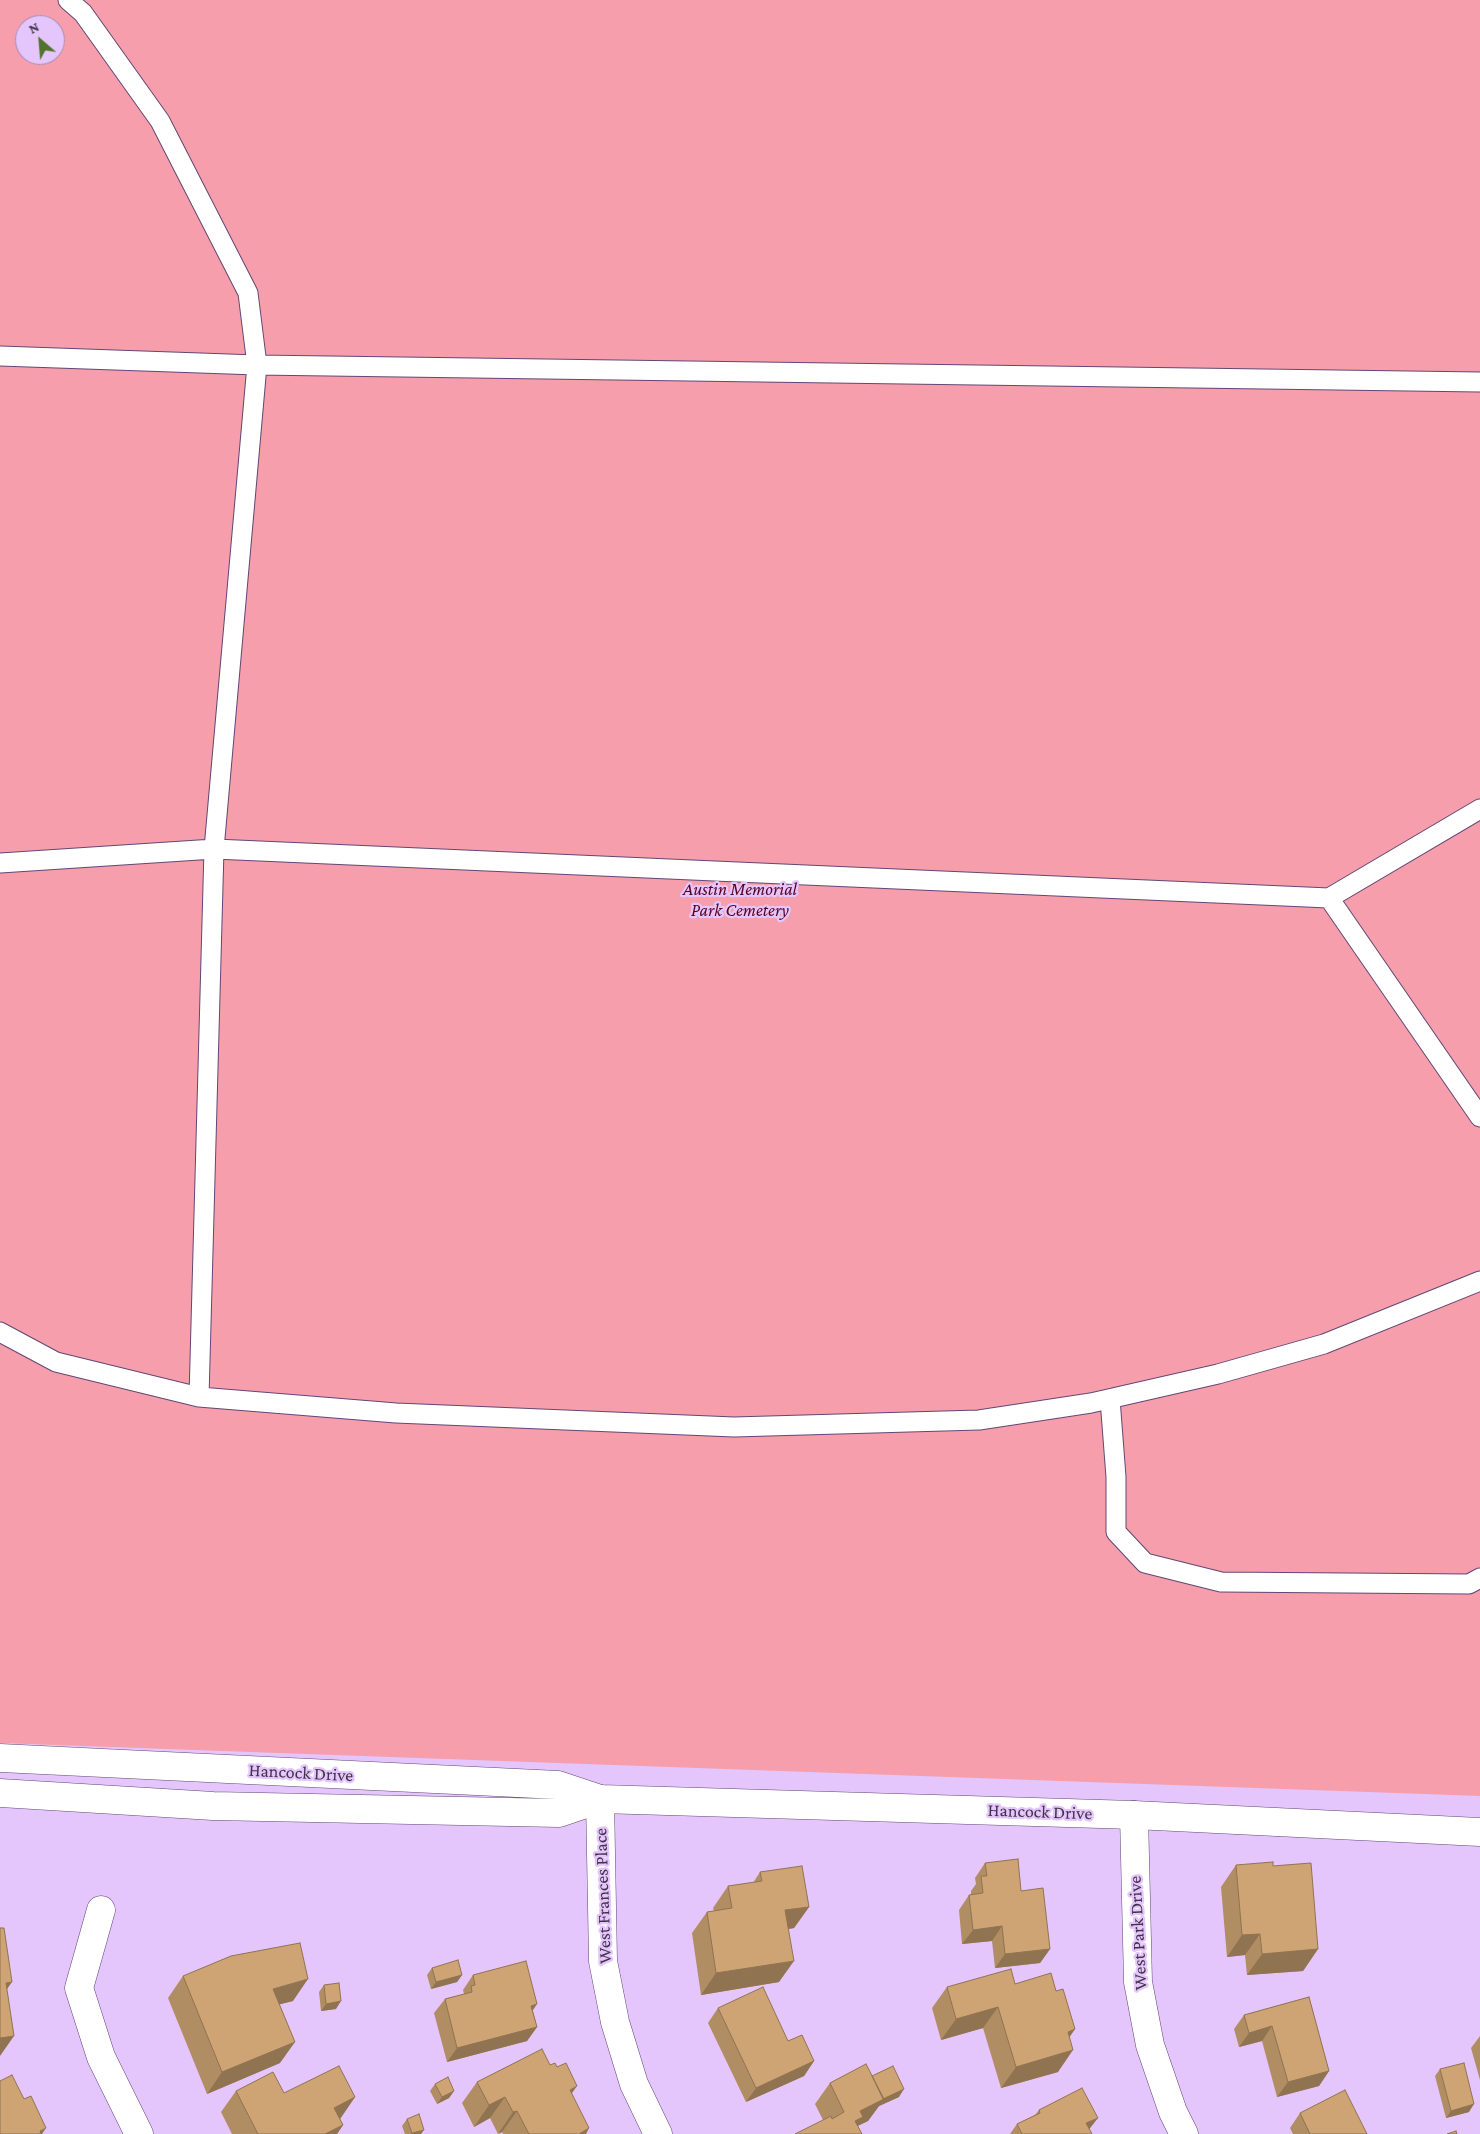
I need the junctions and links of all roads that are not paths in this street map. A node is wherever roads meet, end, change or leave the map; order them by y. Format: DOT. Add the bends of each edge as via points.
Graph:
graph roads {
  1 [pos="68,0"];
  2 [pos="0,356"];
  3 [pos="256,365"];
  4 [pos="1480,382"];
  5 [pos="1480,809"];
  6 [pos="214,849"];
  7 [pos="0,862"];
  8 [pos="1329,898"];
  9 [pos="1480,1116"];
  10 [pos="1480,1281"];
  11 [pos="0,1332"];
  12 [pos="199,1397"];
  13 [pos="1110,1399"];
  14 [pos="1480,1578"];
  15 [pos="0,1758"];
  16 [pos="0,1793"];
  17 [pos="600,1799"];
  18 [pos="1134,1815"];
  19 [pos="1480,1832"];
  20 [pos="101,1910"];
  21 [pos="139,2134"];
  22 [pos="658,2134"];
  23 [pos="1184,2134"];
  1 -- 3 [label="lane" via="83,12 160,121 248,294"];
  2 -- 3 [label="lane"];
  3 -- 4 [label="lane"];
  3 -- 6 [label="lane"];
  5 -- 8 [label="lane"];
  6 -- 7 [label="lane"];
  6 -- 8 [label="lane"];
  6 -- 12 [label="lane"];
  8 -- 9 [label="lane"];
  10 -- 13 [label="lane" via="1324,1344 1218,1374"];
  11 -- 12 [label="lane" via="56,1362"];
  12 -- 13 [label="lane" via="396,1413 734,1427 980,1420"];
  13 -- 14 [label="lane" via="1116,1532 1145,1563 1221,1582 1469,1584"];
  15 -- 17 [label="street, Hancock Drive" via="558,1785"];
  16 -- 17 [label="street, Hancock Drive" via="213,1806 559,1813"];
  17 -- 18 [label="street, Hancock Drive"];
  17 -- 22 [label="street, West Frances Place" via="603,1961 634,2084"];
  18 -- 19 [label="street, Hancock Drive"];
  18 -- 23 [label="street, West Park Drive" via="1138,1982 1150,2045"];
  20 -- 21 [label="street" via="79,1988 101,2057"];
}
